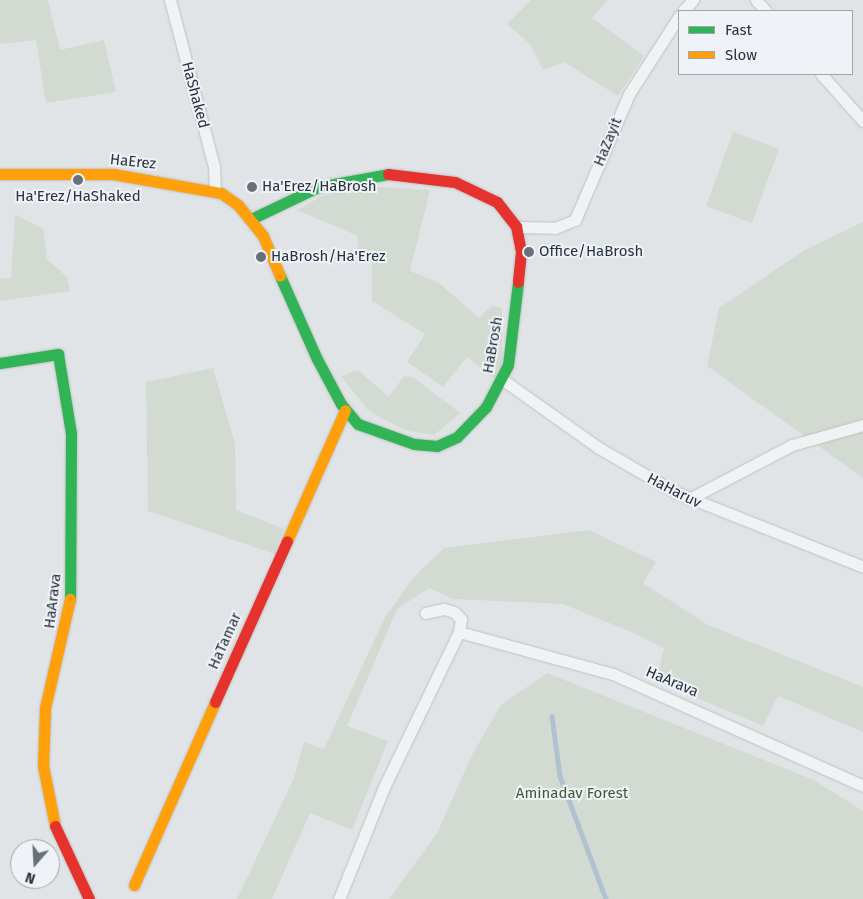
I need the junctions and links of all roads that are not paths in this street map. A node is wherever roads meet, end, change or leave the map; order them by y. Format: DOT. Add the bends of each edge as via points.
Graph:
graph roads {
  1 [pos="170,0"];
  2 [pos="693,0"];
  3 [pos="756,0"];
  4 [pos="684,10"];
  5 [pos="765,10"];
  6 [pos="678,18"];
  7 [pos="822,75"];
  8 [pos="863,121"];
  9 [pos="0,174"];
  10 [pos="215,191"];
  11 [pos="251,219"];
  12 [pos="516,227"];
  13 [pos="0,363"];
  14 [pos="503,380"];
  15 [pos="345,410"];
  16 [pos="863,425"];
  17 [pos="689,499"];
  18 [pos="863,567"];
  19 [pos="425,613"];
  20 [pos="459,632"];
  21 [pos="863,786"];
  22 [pos="134,885"];
  23 [pos="90,899"];
  24 [pos="339,899"];
  1 -- 10 [label="street, HaShaked" via="214,166"];
  2 -- 4 [label="street"];
  3 -- 5 [label="street"];
  6 -- 12 [label="street, HaZayit" via="629,94 574,220 555,228"];
  7 -- 8 [label="street"];
  9 -- 10 [label="street, HaErez" via="113,174"];
  10 -- 11 [label="street, HaErez" via="233,200"];
  11 -- 12 [label="street, HaBrosh" via="340,180 407,173 480,192 503,208"];
  11 -- 15 [label="street, HaBrosh" via="267,244 305,336"];
  12 -- 14 [label="street, HaBrosh" via="521,255"];
  13 -- 23 [label="street, HaArava" via="58,354 71,433 71,585 68,617 45,708 43,766 54,825"];
  14 -- 15 [label="street, HaBrosh" via="486,407 457,437 437,446 414,444 368,430"];
  14 -- 17 [label="street, HaHaruv" via="615,458"];
  15 -- 22 [label="street, HaTamar"];
  16 -- 17 [label="street" via="792,445"];
  17 -- 18 [label="street, HaHaruv"];
  19 -- 20 [label="street" via="454,612 461,619"];
  20 -- 21 [label="street, HaArava" via="613,674"];
  20 -- 24 [label="street" via="384,787"];
}
